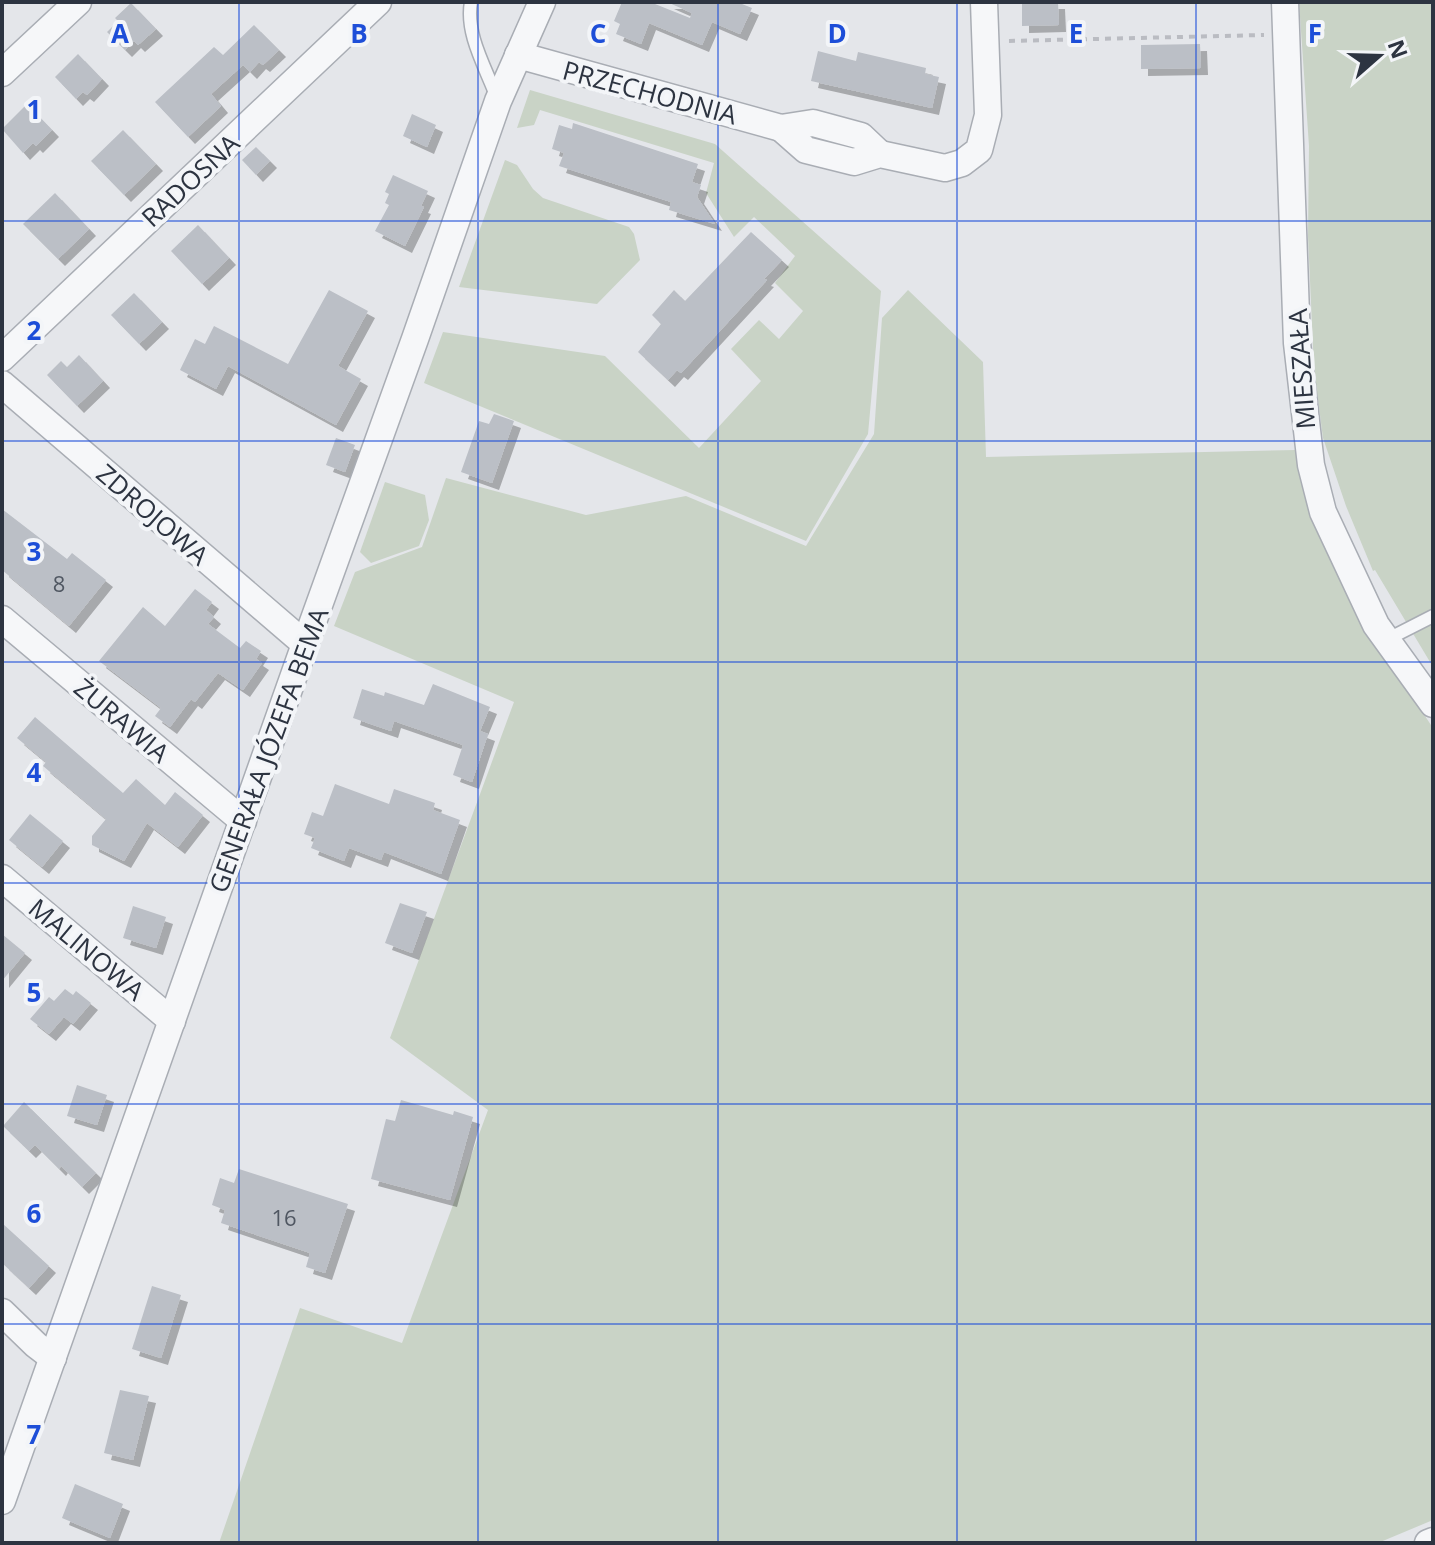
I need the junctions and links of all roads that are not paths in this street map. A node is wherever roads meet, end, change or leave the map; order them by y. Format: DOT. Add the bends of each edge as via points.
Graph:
graph roads {
  1 [pos="78,2"];
  2 [pos="378,2"];
  3 [pos="471,2"];
  4 [pos="542,2"];
  5 [pos="984,2"];
  6 [pos="1285,2"];
  7 [pos="518,55"];
  8 [pos="2,73"];
  9 [pos="498,101"];
  10 [pos="2,358"];
  11 [pos="2,384"];
  12 [pos="1433,616"];
  13 [pos="2,619"];
  14 [pos="1386,640"];
  15 [pos="305,644"];
  16 [pos="1433,704"];
  17 [pos="243,821"];
  18 [pos="2,878"];
  19 [pos="172,1021"];
  20 [pos="2,1312"];
  21 [pos="53,1358"];
  22 [pos="2,1501"];
  1 -- 8 [label="street"];
  2 -- 10 [label="street, RADOSNA"];
  3 -- 9 [label="lane" via="471,30"];
  4 -- 7 [label="street, GENERAŁA JÓZEFA BEMA"];
  5 -- 7 [label="street, PRZECHODNIA" via="988,115 979,150 949,168 880,154 861,136 813,123 781,128"];
  6 -- 14 [label="street, MIESZAŁA" via="1297,343 1306,438 1323,512"];
  7 -- 9 [label="street, GENERAŁA JÓZEFA BEMA"];
  9 -- 15 [label="street, GENERAŁA JÓZEFA BEMA"];
  11 -- 15 [label="street, ZDROJOWA"];
  12 -- 14 [label="lane"];
  13 -- 17 [label="street, ŻURAWIA"];
  14 -- 16 [label="street, MIESZAŁA"];
  15 -- 17 [label="street, GENERAŁA JÓZEFA BEMA"];
  17 -- 19 [label="street, GENERAŁA JÓZEFA BEMA"];
  18 -- 19 [label="street, MALINOWA"];
  19 -- 21 [label="street, GENERAŁA JÓZEFA BEMA"];
  20 -- 21 [label="street"];
  21 -- 22 [label="street, GENERAŁA JÓZEFA BEMA"];
}
